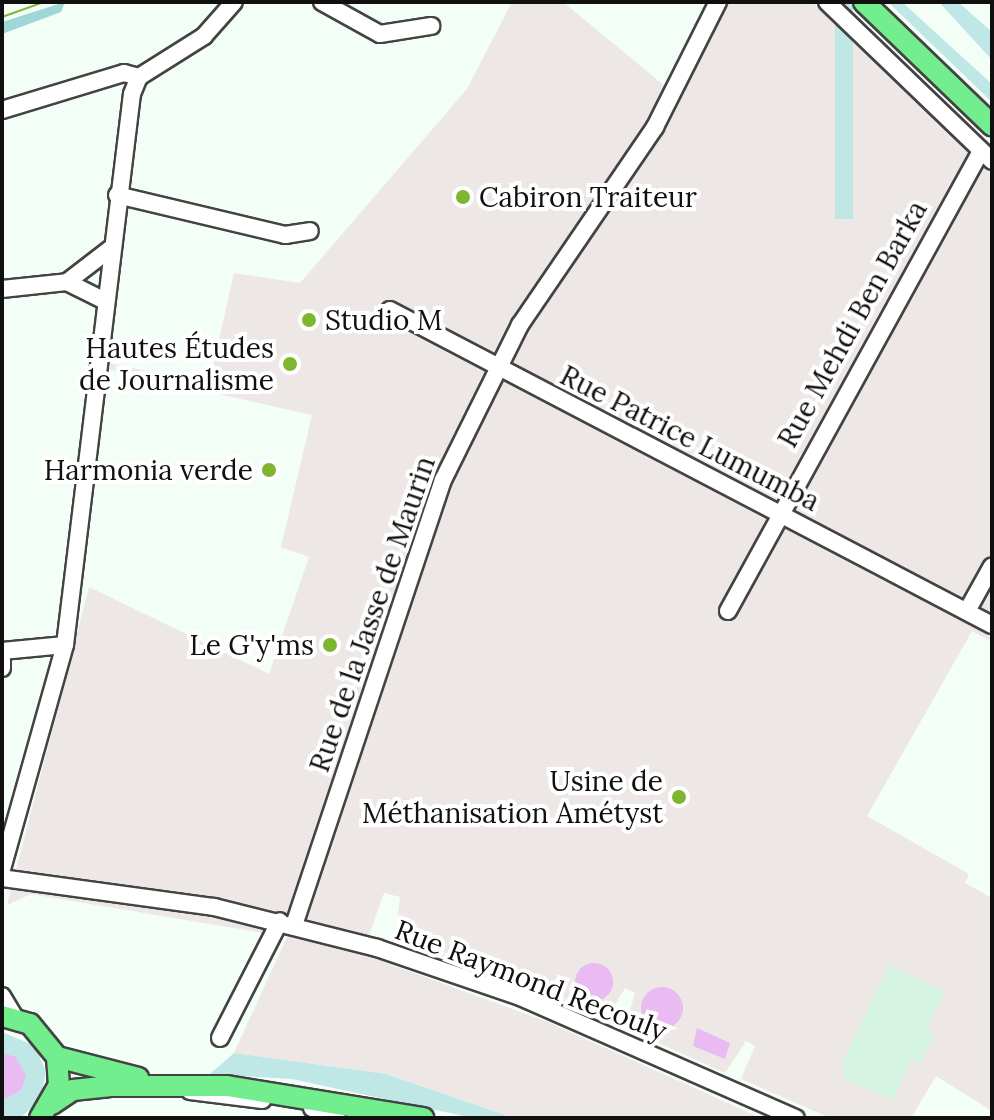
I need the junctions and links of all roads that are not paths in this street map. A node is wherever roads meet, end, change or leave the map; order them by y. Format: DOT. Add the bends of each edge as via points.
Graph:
graph roads {
  1 [pos="234,2"];
  2 [pos="322,2"];
  3 [pos="718,2"];
  4 [pos="827,2"];
  5 [pos="864,2"];
  6 [pos="882,2"];
  7 [pos="431,26"];
  8 [pos="139,77"];
  9 [pos="992,109"];
  10 [pos="2,110"];
  11 [pos="992,125"];
  12 [pos="987,156"];
  13 [pos="117,195"];
  14 [pos="310,231"];
  15 [pos="110,249"];
  16 [pos="67,282"];
  17 [pos="2,289"];
  18 [pos="103,300"];
  19 [pos="390,310"];
  20 [pos="496,368"];
  21 [pos="778,513"];
  22 [pos="992,566"];
  23 [pos="728,611"];
  24 [pos="967,611"];
  25 [pos="992,625"];
  26 [pos="65,645"];
  27 [pos="2,651"];
  28 [pos="2,660"];
  29 [pos="2,668"];
  30 [pos="2,869"];
  31 [pos="2,878"];
  32 [pos="287,923"];
  33 [pos="2,996"];
  34 [pos="9,1018"];
  35 [pos="220,1038"];
  36 [pos="57,1057"];
  37 [pos="169,1085"];
  38 [pos="46,1111"];
  39 [pos="337,1118"];
  40 [pos="423,1118"];
  41 [pos="796,1118"];
  1 -- 8 [label="street" via="196,42"];
  2 -- 7 [label="street" via="380,34"];
  3 -- 20 [label="street, Rue de la Jasse de Maurin" via="655,127 562,256"];
  4 -- 12 [label="street"];
  5 -- 11 [label="main road"];
  6 -- 9 [label="main road"];
  8 -- 10 [label="street" via="124,73"];
  8 -- 13 [label="street"];
  12 -- 21 [label="street, Rue Mehdi Ben Barka"];
  13 -- 14 [label="street" via="285,235"];
  13 -- 15 [label="street"];
  15 -- 16 [label="street"];
  15 -- 18 [label="street"];
  16 -- 17 [label="street"];
  16 -- 18 [label="street"];
  18 -- 26 [label="street"];
  19 -- 20 [label="street, Rue Patrice Lumumba"];
  20 -- 21 [label="street, Rue Patrice Lumumba"];
  20 -- 32 [label="street, Rue de la Jasse de Maurin" via="406,576"];
  21 -- 23 [label="street, Rue Mehdi Ben Barka"];
  21 -- 24 [label="street, Rue Patrice Lumumba"];
  22 -- 24 [label="street"];
  24 -- 25 [label="street, Rue Patrice Lumumba"];
  26 -- 27 [label="street"];
  26 -- 30 [label="street"];
  28 -- 29 [label="street"];
  31 -- 32 [label="street, Rue Raymond Recouly"];
  32 -- 35 [label="street, Rue de la Jasse de Maurin"];
  32 -- 41 [label="street, Rue Raymond Recouly" via="520,997"];
  33 -- 34 [label="street"];
  34 -- 36 [label="main road" via="42,1033"];
  36 -- 37 [label="main road"];
  36 -- 38 [label="main road"];
  37 -- 38 [label="main road" via="73,1090"];
  37 -- 39 [label="street"];
  37 -- 40 [label="main road" via="265,1089"];
}
